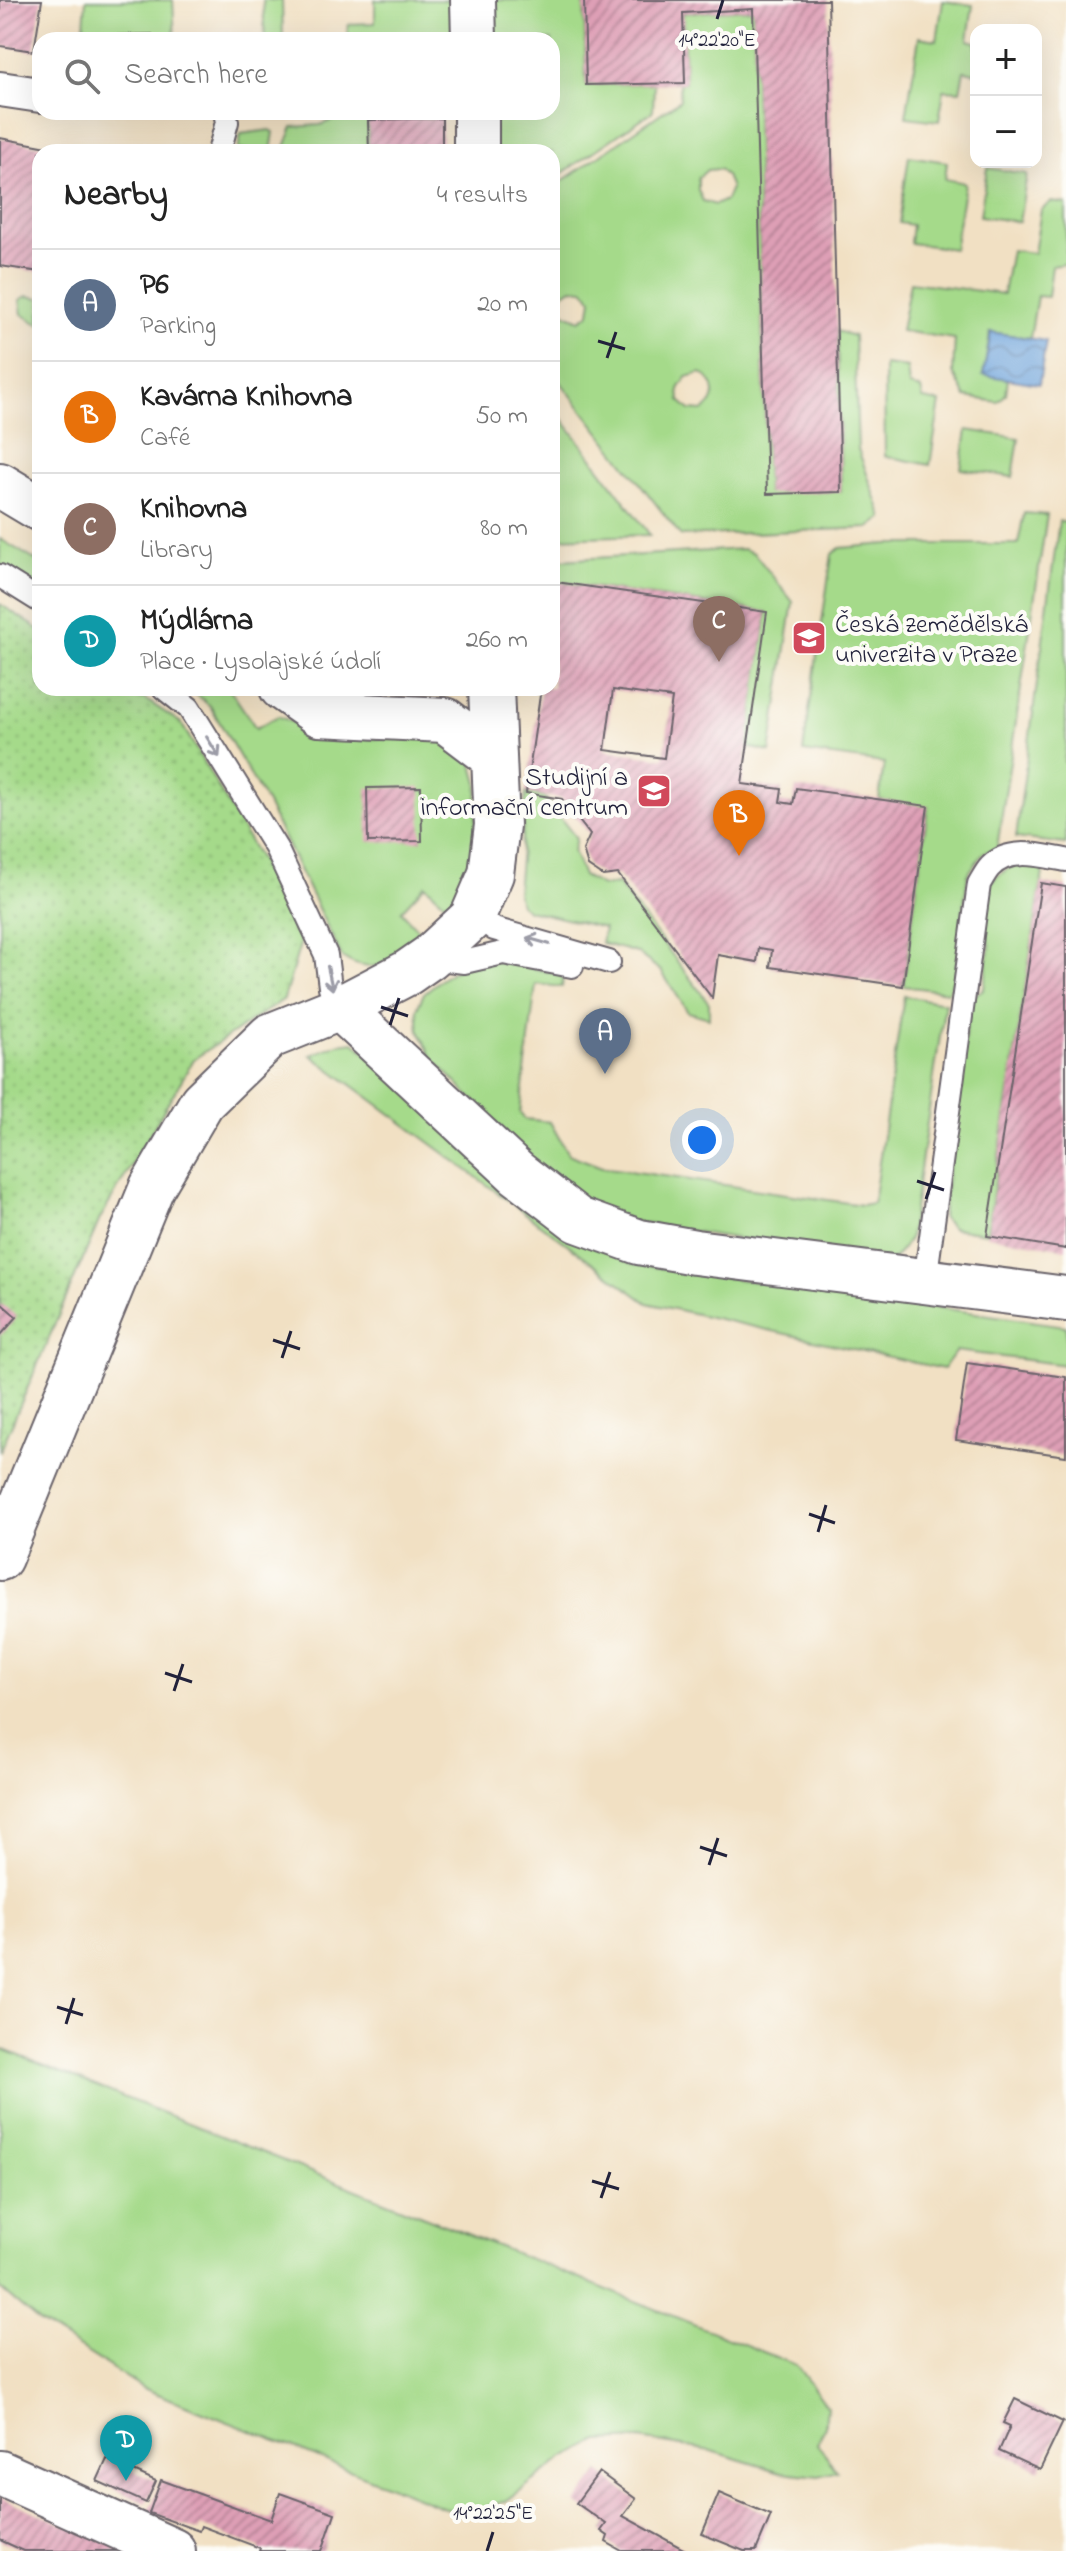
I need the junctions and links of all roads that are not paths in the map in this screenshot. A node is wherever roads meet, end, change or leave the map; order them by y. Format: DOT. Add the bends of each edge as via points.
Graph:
graph roads {
  1 [pos="473,0"];
  2 [pos="474,32"];
  3 [pos="0,89"];
  4 [pos="32,94"];
  5 [pos="227,120"];
  6 [pos="476,120"];
  7 [pos="221,144"];
  8 [pos="476,144"];
  9 [pos="0,485"];
  10 [pos="32,504"];
  11 [pos="0,576"];
  12 [pos="32,596"];
  13 [pos="174,696"];
  14 [pos="293,696"];
  15 [pos="491,696"];
  16 [pos="494,757"];
  17 [pos="1066,860"];
  18 [pos="476,907"];
  19 [pos="430,957"];
  20 [pos="609,962"];
  21 [pos="572,966"];
  22 [pos="340,1008"];
  23 [pos="925,1281"];
  24 [pos="1066,1299"];
  25 [pos="0,1558"];
  26 [pos="0,2473"];
  27 [pos="173,2551"];
  1 -- 2 [label="street"];
  3 -- 4 [label="street"];
  5 -- 7 [label="lane"];
  6 -- 8 [label="street"];
  9 -- 10 [label="street"];
  11 -- 12 [label="lane"];
  13 -- 22 [label="lane, one-way" via="189,708 276,848 326,955 330,987"];
  14 -- 16 [label="street" via="319,714 445,720"];
  15 -- 16 [label="street"];
  16 -- 18 [label="street" via="497,825 491,874"];
  17 -- 23 [label="lane" via="1021,854 1004,858 979,884"];
  18 -- 19 [label="street" via="472,918"];
  20 -- 18 [label="lane, one-way" via="494,929"];
  19 -- 21 [label="lane" via="464,962 503,953"];
  19 -- 22 [label="street"];
  22 -- 23 [label="street" via="517,1173 578,1220 639,1242 695,1252"];
  22 -- 25 [label="street" via="270,1036 202,1102 152,1187"];
  23 -- 24 [label="street"];
  26 -- 27 [label="street"];
}
